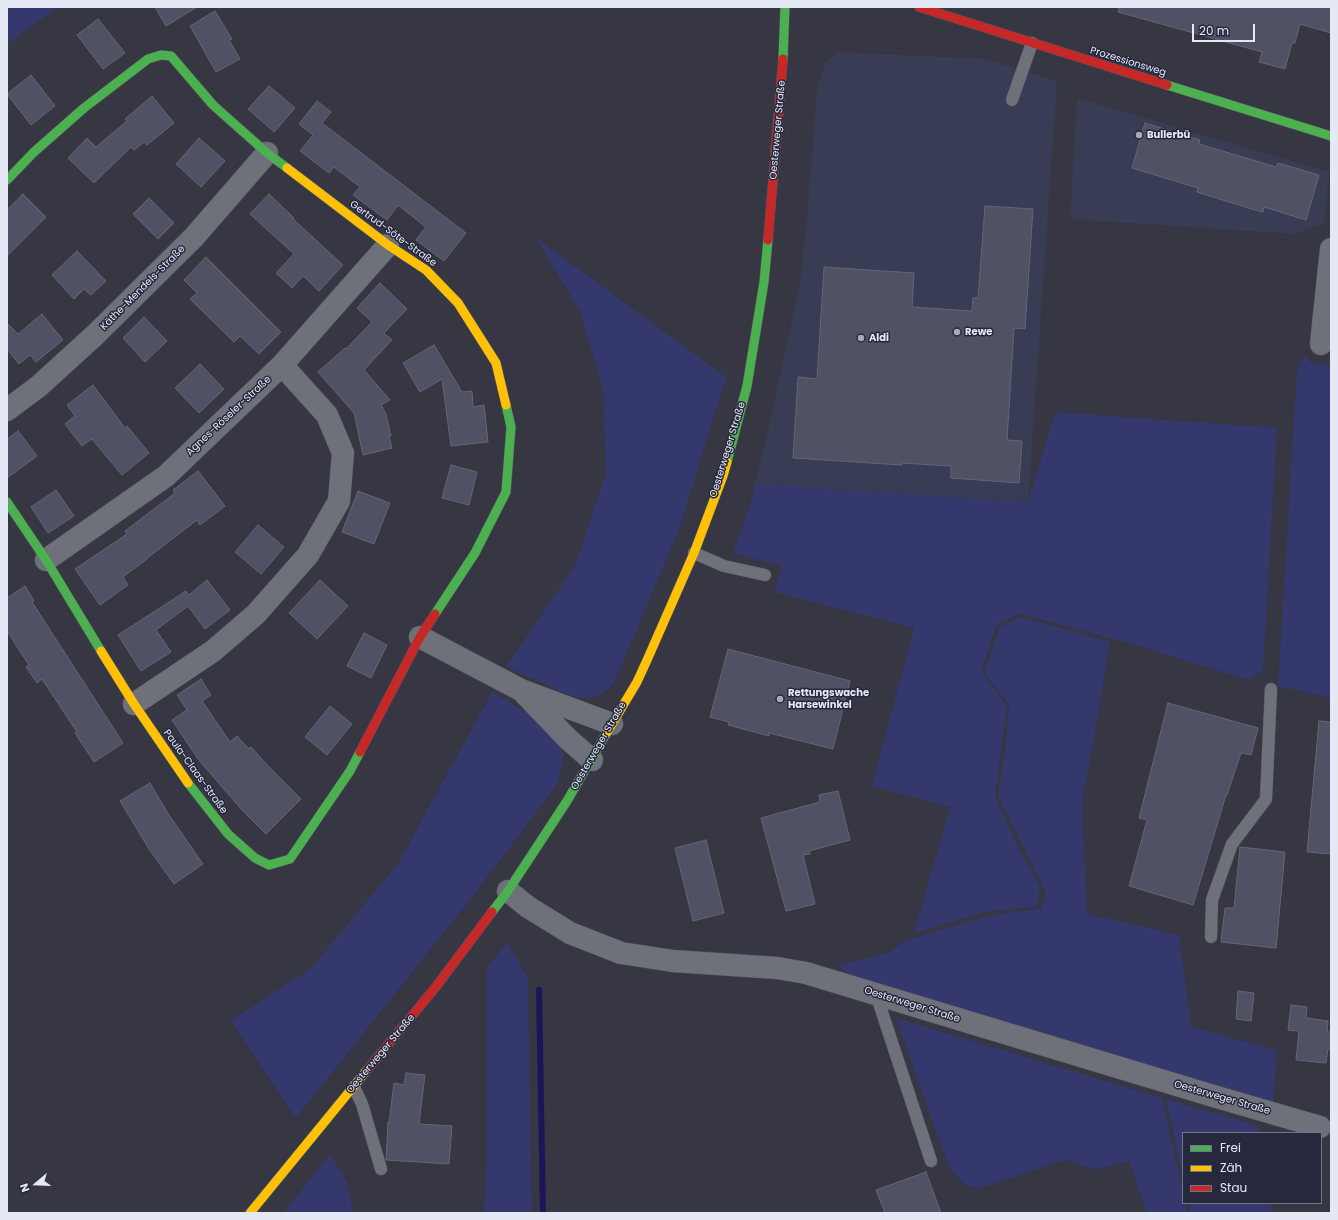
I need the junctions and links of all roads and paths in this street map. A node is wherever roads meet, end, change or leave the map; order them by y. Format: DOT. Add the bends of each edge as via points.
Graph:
graph roads {
  1 [pos="786,7"];
  2 [pos="920,7"];
  3 [pos="1032,43"];
  4 [pos="1012,100"];
  5 [pos="1331,136"];
  6 [pos="267,153"];
  7 [pos="7,180"];
  8 [pos="388,245"];
  9 [pos="1331,249"];
  10 [pos="1321,344"];
  11 [pos="282,365"];
  12 [pos="7,410"];
  13 [pos="7,502"];
  14 [pos="694,553"];
  15 [pos="46,560"];
  16 [pos="765,575"];
  17 [pos="420,637"];
  18 [pos="1271,689"];
  19 [pos="521,690"];
  20 [pos="134,704"];
  21 [pos="612,724"];
  22 [pos="592,760"];
  23 [pos="508,891"];
  24 [pos="1211,937"];
  25 [pos="876,994"];
  26 [pos="354,1087"];
  27 [pos="1320,1127"];
  28 [pos="931,1161"];
  29 [pos="381,1169"];
  30 [pos="250,1213"];
  1 -- 14 [label="street, Oesterweger Straße" via="783,74 764,282 747,386 723,476"];
  2 -- 3 [label="street, Prozessionsweg"];
  3 -- 4 [label="lane"];
  3 -- 5 [label="street, Prozessionsweg"];
  6 -- 7 [label="street, Gertrud-Söte-Straße" via="213,105 171,56 161,55 148,59 84,108 34,152"];
  6 -- 8 [label="street, Gertrud-Söte-Straße"];
  6 -- 12 [label="street, Käthe-Mendels-Straße" via="194,237 95,335 39,386"];
  8 -- 11 [label="street, Agnes-Röseler-Straße"];
  8 -- 17 [label="street, Gertrud-Söte-Straße" via="426,270 458,303 496,363 511,427 506,492 475,553"];
  9 -- 10 [label="street"];
  11 -- 15 [label="street, Agnes-Röseler-Straße" via="166,476"];
  11 -- 20 [label="street" via="327,415 343,453 340,501 308,555 256,614 213,651"];
  13 -- 15 [label="street, Paula-Claas-Straße"];
  14 -- 16 [label="lane" via="724,566"];
  14 -- 21 [label="street, Oesterweger Straße" via="637,682"];
  15 -- 20 [label="street, Paula-Claas-Straße"];
  17 -- 19 [label="street"];
  17 -- 20 [label="street, Paula-Claas-Straße" via="350,770 320,816 290,859 269,865 255,858 228,834 196,795"];
  18 -- 24 [label="lane" via="1266,799 1232,844 1212,900"];
  19 -- 21 [label="street"];
  19 -- 22 [label="street"];
  21 -- 22 [label="street, Oesterweger Straße"];
  22 -- 23 [label="street, Oesterweger Straße"];
  23 -- 25 [label="street, Oesterweger Straße" via="528,907 570,933 621,953 673,961 777,968 806,973"];
  23 -- 26 [label="street, Oesterweger Straße" via="436,988"];
  25 -- 27 [label="street, Oesterweger Straße"];
  25 -- 28 [label="lane"];
  26 -- 29 [label="lane" via="362,1104"];
  26 -- 30 [label="street, Oesterweger Straße"];
}
